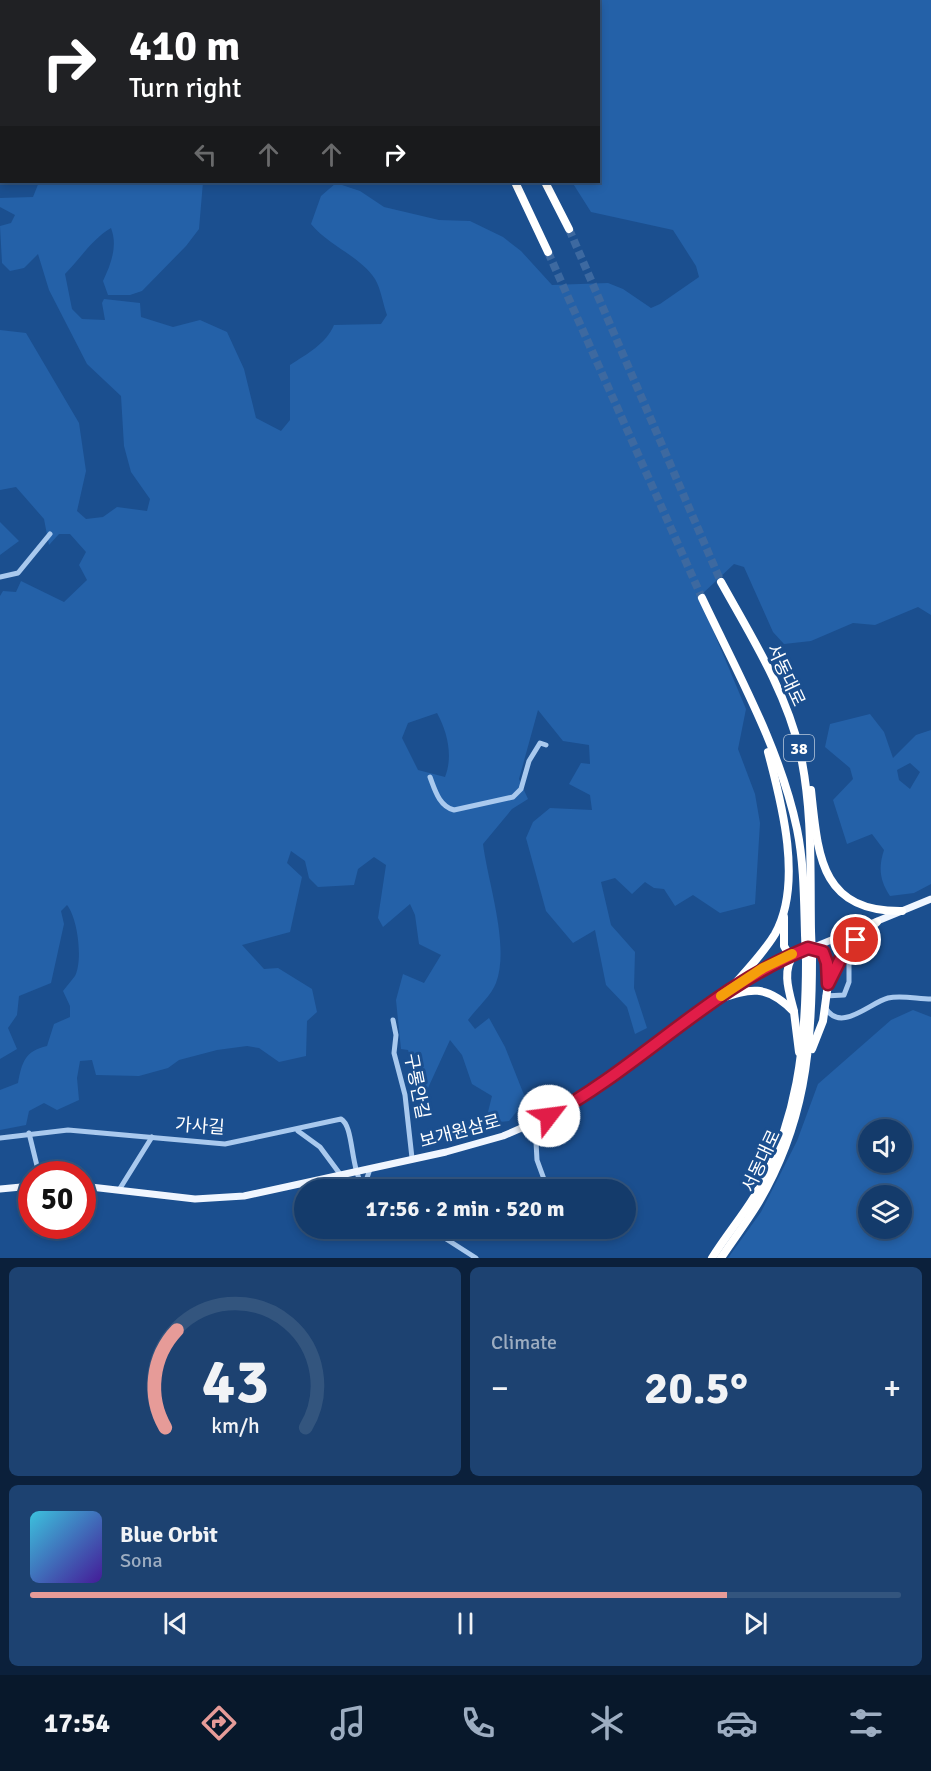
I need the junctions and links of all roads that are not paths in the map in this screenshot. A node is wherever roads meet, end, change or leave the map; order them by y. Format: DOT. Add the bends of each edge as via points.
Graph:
graph roads {
  1 [pos="515,183"];
  2 [pos="546,183"];
  3 [pos="569,229"];
  4 [pos="548,252"];
  5 [pos="50,534"];
  6 [pos="0,577"];
  7 [pos="722,582"];
  8 [pos="702,598"];
  9 [pos="759,721"];
  10 [pos="546,745"];
  11 [pos="800,752"];
  12 [pos="430,777"];
  13 [pos="931,898"];
  14 [pos="784,911"];
  15 [pos="902,911"];
  16 [pos="877,922"];
  17 [pos="808,932"];
  18 [pos="849,947"];
  19 [pos="808,948"];
  20 [pos="795,953"];
  21 [pos="809,960"];
  22 [pos="828,984"];
  23 [pos="731,988"];
  24 [pos="825,996"];
  25 [pos="931,999"];
  26 [pos="713,1001"];
  27 [pos="825,1006"];
  28 [pos="794,1012"];
  29 [pos="393,1020"];
  30 [pos="809,1057"];
  31 [pos="802,1064"];
  32 [pos="535,1123"];
  33 [pos="298,1131"];
  34 [pos="30,1133"];
  35 [pos="152,1137"];
  36 [pos="0,1138"];
  37 [pos="412,1158"];
  38 [pos="36,1161"];
  39 [pos="371,1167"];
  40 [pos="354,1171"];
  41 [pos="340,1174"];
  42 [pos="359,1179"];
  43 [pos="367,1179"];
  44 [pos="544,1179"];
  45 [pos="18,1188"];
  46 [pos="96,1188"];
  47 [pos="0,1190"];
  48 [pos="119,1190"];
  49 [pos="446,1239"];
  50 [pos="476,1258"];
  51 [pos="712,1258"];
  52 [pos="721,1258"];
  1 -- 4 [label="highway"];
  2 -- 3 [label="highway"];
  5 -- 6 [label="street" via="18,573"];
  7 -- 11 [label="highway, 서동대로 / 38" via="786,706"];
  8 -- 9 [label="highway, 38"];
  9 -- 14 [label="highway" via="788,853"];
  9 -- 17 [label="highway, 38" via="798,831"];
  10 -- 12 [label="street" via="540,743 529,761 521,789 504,800 454,810 440,800"];
  11 -- 15 [label="highway" via="811,789 822,858 831,879 844,896 863,908"];
  11 -- 17 [label="highway, 서동대로 / 38" via="810,831"];
  13 -- 15 [label="main road, 보개원삼로"];
  14 -- 20 [label="highway" via="784,946 788,953"];
  14 -- 23 [label="highway" via="765,950"];
  15 -- 16 [label="main road, 보개원삼로"];
  16 -- 18 [label="highway"];
  16 -- 19 [label="main road, 보개원삼로"];
  17 -- 21 [label="highway, 38, bridge"];
  18 -- 22 [label="highway"];
  18 -- 24 [label="street" via="849,982 844,995"];
  19 -- 20 [label="main road, 보개원삼로"];
  19 -- 22 [label="main road" via="826,956"];
  20 -- 23 [label="main road, 보개원삼로"];
  20 -- 28 [label="highway" via="787,977"];
  21 -- 30 [label="highway, 서동대로 / 38"];
  21 -- 31 [label="highway, 서동대로 / 38"];
  22 -- 24 [label="highway"];
  23 -- 26 [label="main road, 보개원삼로"];
  24 -- 27 [label="highway"];
  25 -- 27 [label="street" via="888,998 857,1014 838,1018"];
  26 -- 28 [label="highway" via="757,989 779,998"];
  26 -- 32 [label="main road, 보개원삼로" via="594,1089"];
  27 -- 30 [label="highway"];
  28 -- 31 [label="highway"];
  29 -- 37 [label="street, 구롱안길" via="394,1053 405,1095"];
  30 -- 52 [label="highway, 서동대로 / 38" via="803,1094 785,1150 756,1207"];
  31 -- 51 [label="highway, 서동대로 / 38" via="790,1114 770,1166 753,1199"];
  32 -- 37 [label="main road, 보개원삼로" via="486,1142"];
  32 -- 44 [label="street" via="537,1160"];
  33 -- 41 [label="street" via="327,1155"];
  34 -- 35 [label="street, 가사길" via="68,1130"];
  34 -- 36 [label="street, 가사길"];
  34 -- 38 [label="street"];
  35 -- 40 [label="street, 가사길" via="225,1144 340,1119 347,1125"];
  35 -- 48 [label="street"];
  37 -- 39 [label="main road, 보개원삼로"];
  39 -- 40 [label="main road, 보개원삼로"];
  39 -- 43 [label="street"];
  40 -- 41 [label="main road, 보개원삼로"];
  40 -- 42 [label="street"];
  41 -- 48 [label="main road, 보개원삼로" via="230,1198"];
  45 -- 47 [label="main road"];
  46 -- 48 [label="main road, 보개원삼로"];
  49 -- 50 [label="street"];
}
